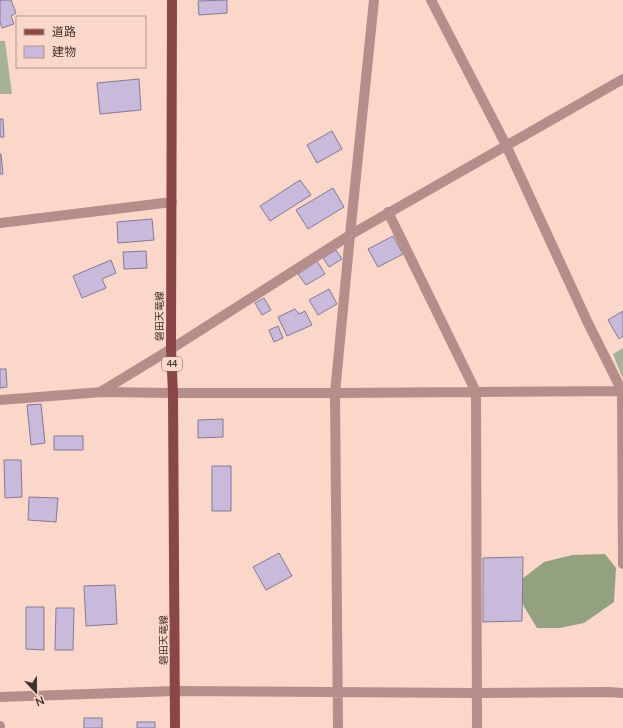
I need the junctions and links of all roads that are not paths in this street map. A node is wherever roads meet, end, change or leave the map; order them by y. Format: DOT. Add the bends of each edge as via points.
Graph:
graph roads {
  1 [pos="172,0"];
  2 [pos="374,0"];
  3 [pos="431,0"];
  4 [pos="623,78"];
  5 [pos="506,145"];
  6 [pos="172,202"];
  7 [pos="388,212"];
  8 [pos="0,223"];
  9 [pos="350,235"];
  10 [pos="171,350"];
  11 [pos="622,391"];
  12 [pos="102,392"];
  13 [pos="476,392"];
  14 [pos="173,393"];
  15 [pos="335,393"];
  16 [pos="0,400"];
  17 [pos="623,564"];
  18 [pos="175,691"];
  19 [pos="338,692"];
  20 [pos="477,693"];
  21 [pos="623,693"];
  22 [pos="0,697"];
  23 [pos="175,728"];
  24 [pos="338,728"];
  25 [pos="477,728"];
  1 -- 6 [label="main road, 磐田天竜線 / 44"];
  2 -- 9 [label="street"];
  3 -- 5 [label="street"];
  4 -- 5 [label="street"];
  5 -- 7 [label="street"];
  5 -- 11 [label="street"];
  6 -- 8 [label="street"];
  6 -- 10 [label="main road, 磐田天竜線 / 44"];
  7 -- 9 [label="street"];
  7 -- 13 [label="street"];
  9 -- 10 [label="street"];
  9 -- 15 [label="street"];
  10 -- 12 [label="street"];
  10 -- 14 [label="main road, 磐田天竜線 / 44"];
  11 -- 13 [label="street"];
  11 -- 17 [label="street"];
  12 -- 14 [label="street"];
  12 -- 16 [label="street"];
  13 -- 15 [label="street"];
  13 -- 20 [label="street"];
  14 -- 15 [label="street"];
  14 -- 18 [label="main road, 磐田天竜線 / 44"];
  15 -- 19 [label="street"];
  18 -- 19 [label="street"];
  18 -- 22 [label="street"];
  18 -- 23 [label="main road, 磐田天竜線 / 44"];
  19 -- 20 [label="street"];
  19 -- 24 [label="street"];
  20 -- 21 [label="street"];
  20 -- 25 [label="street"];
}
